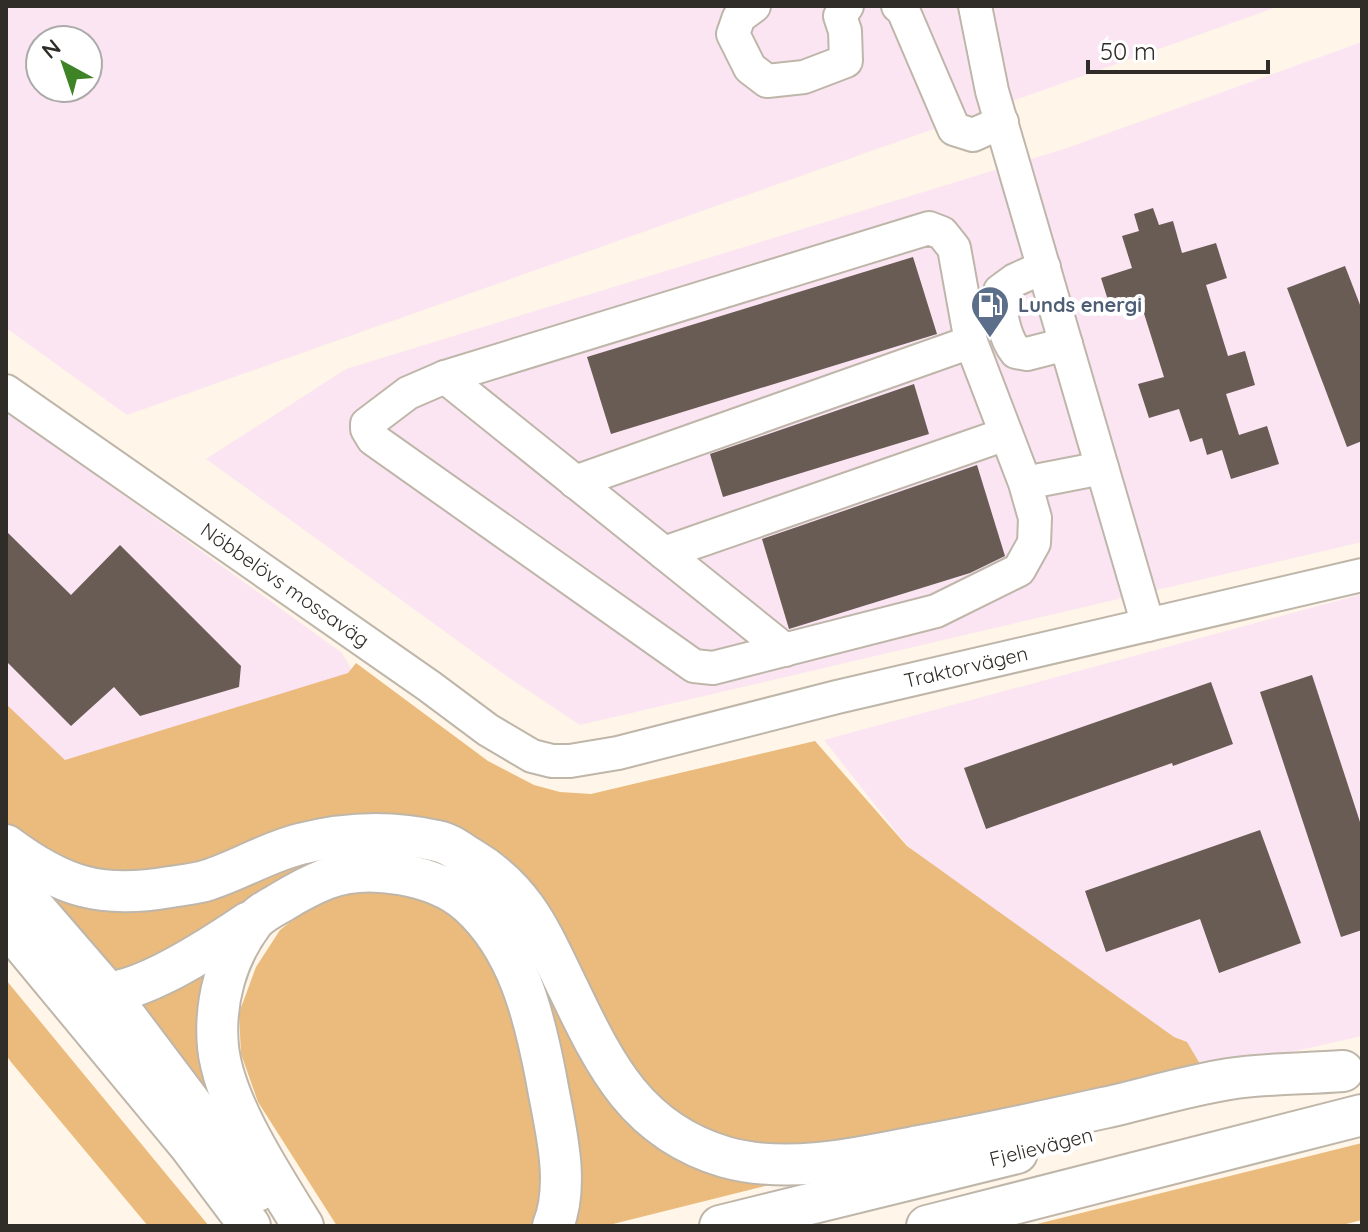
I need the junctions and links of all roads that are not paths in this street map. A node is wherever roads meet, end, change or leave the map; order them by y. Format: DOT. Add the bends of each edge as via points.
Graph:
graph roads {
  1 [pos="754,6"];
  2 [pos="847,6"];
  3 [pos="898,6"];
  4 [pos="917,6"];
  5 [pos="975,6"];
  6 [pos="944,103"];
  7 [pos="1002,122"];
  8 [pos="1044,267"];
  9 [pos="971,342"];
  10 [pos="1066,344"];
  11 [pos="445,377"];
  12 [pos="6,391"];
  13 [pos="1006,434"];
  14 [pos="1102,468"];
  15 [pos="575,482"];
  16 [pos="1025,483"];
  17 [pos="664,553"];
  18 [pos="1362,575"];
  19 [pos="1148,625"];
  20 [pos="785,650"];
  21 [pos="570,761"];
  22 [pos="6,845"];
  23 [pos="6,875"];
  24 [pos="6,908"];
  25 [pos="255,919"];
  26 [pos="6,924"];
  27 [pos="108,993"];
  28 [pos="1353,1068"];
  29 [pos="1362,1115"];
  30 [pos="247,1226"];
  31 [pos="284,1226"];
  32 [pos="303,1226"];
  33 [pos="553,1226"];
  34 [pos="720,1226"];
  35 [pos="927,1226"];
  1 -- 2 [label="street" via="739,17 733,34 750,68 767,81 804,77 846,61 840,16"];
  3 -- 6 [label="street"];
  4 -- 6 [label="street"];
  5 -- 7 [label="street"];
  6 -- 7 [label="street" via="954,129 973,135"];
  7 -- 8 [label="street"];
  8 -- 10 [label="street"];
  8 -- 10 [label="street" via="1000,291 1006,333 1016,352"];
  9 -- 11 [label="street" via="954,248 942,233 929,228"];
  9 -- 13 [label="street"];
  9 -- 15 [label="street"];
  10 -- 14 [label="street"];
  11 -- 15 [label="street"];
  11 -- 20 [label="street" via="408,393 367,424 373,439 694,666 713,668"];
  12 -- 21 [label="street, Nöbbelövs mossaväg" via="488,730 532,756"];
  13 -- 16 [label="street"];
  13 -- 17 [label="street"];
  14 -- 16 [label="street"];
  14 -- 19 [label="street"];
  15 -- 17 [label="street"];
  16 -- 20 [label="street" via="1035,518 1034,543 1019,570 936,611"];
  17 -- 20 [label="street"];
  18 -- 19 [label="street, Traktorvägen"];
  19 -- 21 [label="street, Traktorvägen"];
  22 -- 28 [label="main road" via="29,862 91,890 122,894 206,881 329,837 365,832 442,842 487,868 521,898 613,1075 636,1105 673,1135 725,1157 779,1166 988,1133 1230,1079"];
  23 -- 27 [label="main road"];
  24 -- 27 [label="main road" via="71,979 90,992"];
  25 -- 27 [label="main road" via="173,968"];
  25 -- 32 [label="main road" via="221,988 216,1017 219,1051 249,1134"];
  25 -- 33 [label="main road" via="328,878 355,873 397,874 436,883 468,903 504,944 541,1053 558,1142 558,1212"];
  26 -- 30 [label="main road" via="190,1146"];
  27 -- 31 [label="main road"];
  28 -- 34 [label="main road, Fjelievägen"];
  29 -- 35 [label="main road"];
}
